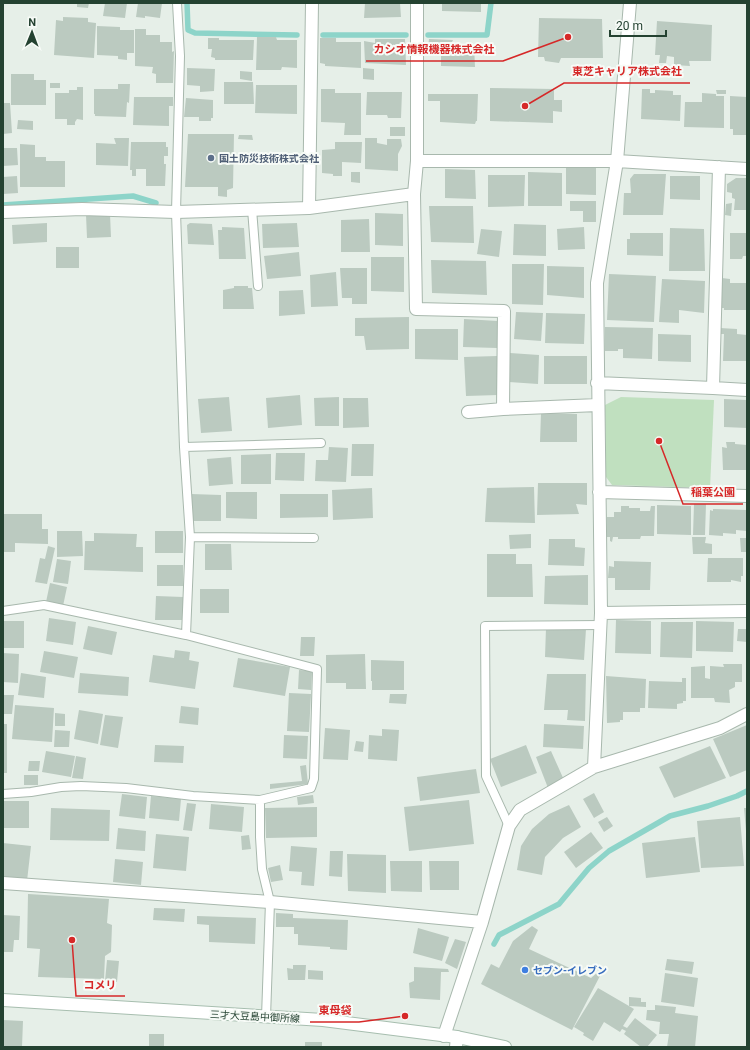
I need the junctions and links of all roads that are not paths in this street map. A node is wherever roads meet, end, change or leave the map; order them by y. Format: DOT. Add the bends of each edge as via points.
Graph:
graph roads {
  1 [pos="178,3"];
  2 [pos="312,3"];
  3 [pos="417,3"];
  4 [pos="630,3"];
  5 [pos="618,160"];
  6 [pos="417,161"];
  7 [pos="719,167"];
  8 [pos="747,169"];
  9 [pos="414,194"];
  10 [pos="309,208"];
  11 [pos="252,209"];
  12 [pos="3,212"];
  13 [pos="176,212"];
  14 [pos="258,286"];
  15 [pos="597,383"];
  16 [pos="714,388"];
  17 [pos="747,390"];
  18 [pos="598,405"];
  19 [pos="503,409"];
  20 [pos="468,412"];
  21 [pos="321,443"];
  22 [pos="184,447"];
  23 [pos="599,492"];
  24 [pos="747,496"];
  25 [pos="190,537"];
  26 [pos="314,538"];
  27 [pos="3,611"];
  28 [pos="747,611"];
  29 [pos="601,619"];
  30 [pos="186,636"];
  31 [pos="747,714"];
  32 [pos="594,767"];
  33 [pos="3,794"];
  34 [pos="260,800"];
  35 [pos="510,826"];
  36 [pos="3,883"];
  37 [pos="270,902"];
  38 [pos="482,922"];
  39 [pos="3,1000"];
  40 [pos="266,1017"];
  41 [pos="452,1040"];
  42 [pos="505,1047"];
  1 -- 13 [label="lane" via="180,56"];
  2 -- 10 [label="street"];
  3 -- 6 [label="street"];
  4 -- 5 [label="street"];
  5 -- 6 [label="street"];
  5 -- 7 [label="street"];
  5 -- 15 [label="street" via="597,283"];
  6 -- 9 [label="street"];
  7 -- 8 [label="street"];
  7 -- 16 [label="street"];
  9 -- 10 [label="street"];
  9 -- 19 [label="street" via="416,310 504,311"];
  10 -- 11 [label="street"];
  11 -- 13 [label="street"];
  11 -- 14 [label="lane"];
  12 -- 13 [label="street" via="82,209"];
  13 -- 22 [label="lane"];
  15 -- 16 [label="street"];
  15 -- 18 [label="street"];
  16 -- 17 [label="street"];
  18 -- 19 [label="street"];
  18 -- 23 [label="street"];
  19 -- 20 [label="street"];
  21 -- 22 [label="lane"];
  22 -- 25 [label="lane"];
  23 -- 24 [label="street"];
  23 -- 29 [label="street"];
  25 -- 26 [label="lane"];
  25 -- 30 [label="lane"];
  27 -- 30 [label="lane" via="44,605"];
  28 -- 29 [label="street"];
  29 -- 32 [label="street"];
  29 -- 35 [label="lane" via="485,626 486,776"];
  30 -- 34 [label="lane" via="317,669 314,779 311,788"];
  31 -- 32 [label="street" via="720,728"];
  32 -- 35 [label="street" via="520,810"];
  33 -- 34 [label="lane" via="81,786"];
  34 -- 37 [label="lane" via="262,868"];
  35 -- 38 [label="street"];
  36 -- 37 [label="street"];
  37 -- 38 [label="street"];
  37 -- 40 [label="lane"];
  38 -- 41 [label="street"];
  39 -- 40 [label="street, 三才大豆島中御所線"];
  40 -- 41 [label="street, 三才大豆島中御所線" via="323,1020"];
  41 -- 42 [label="street, 三才大豆島中御所線"];
}
